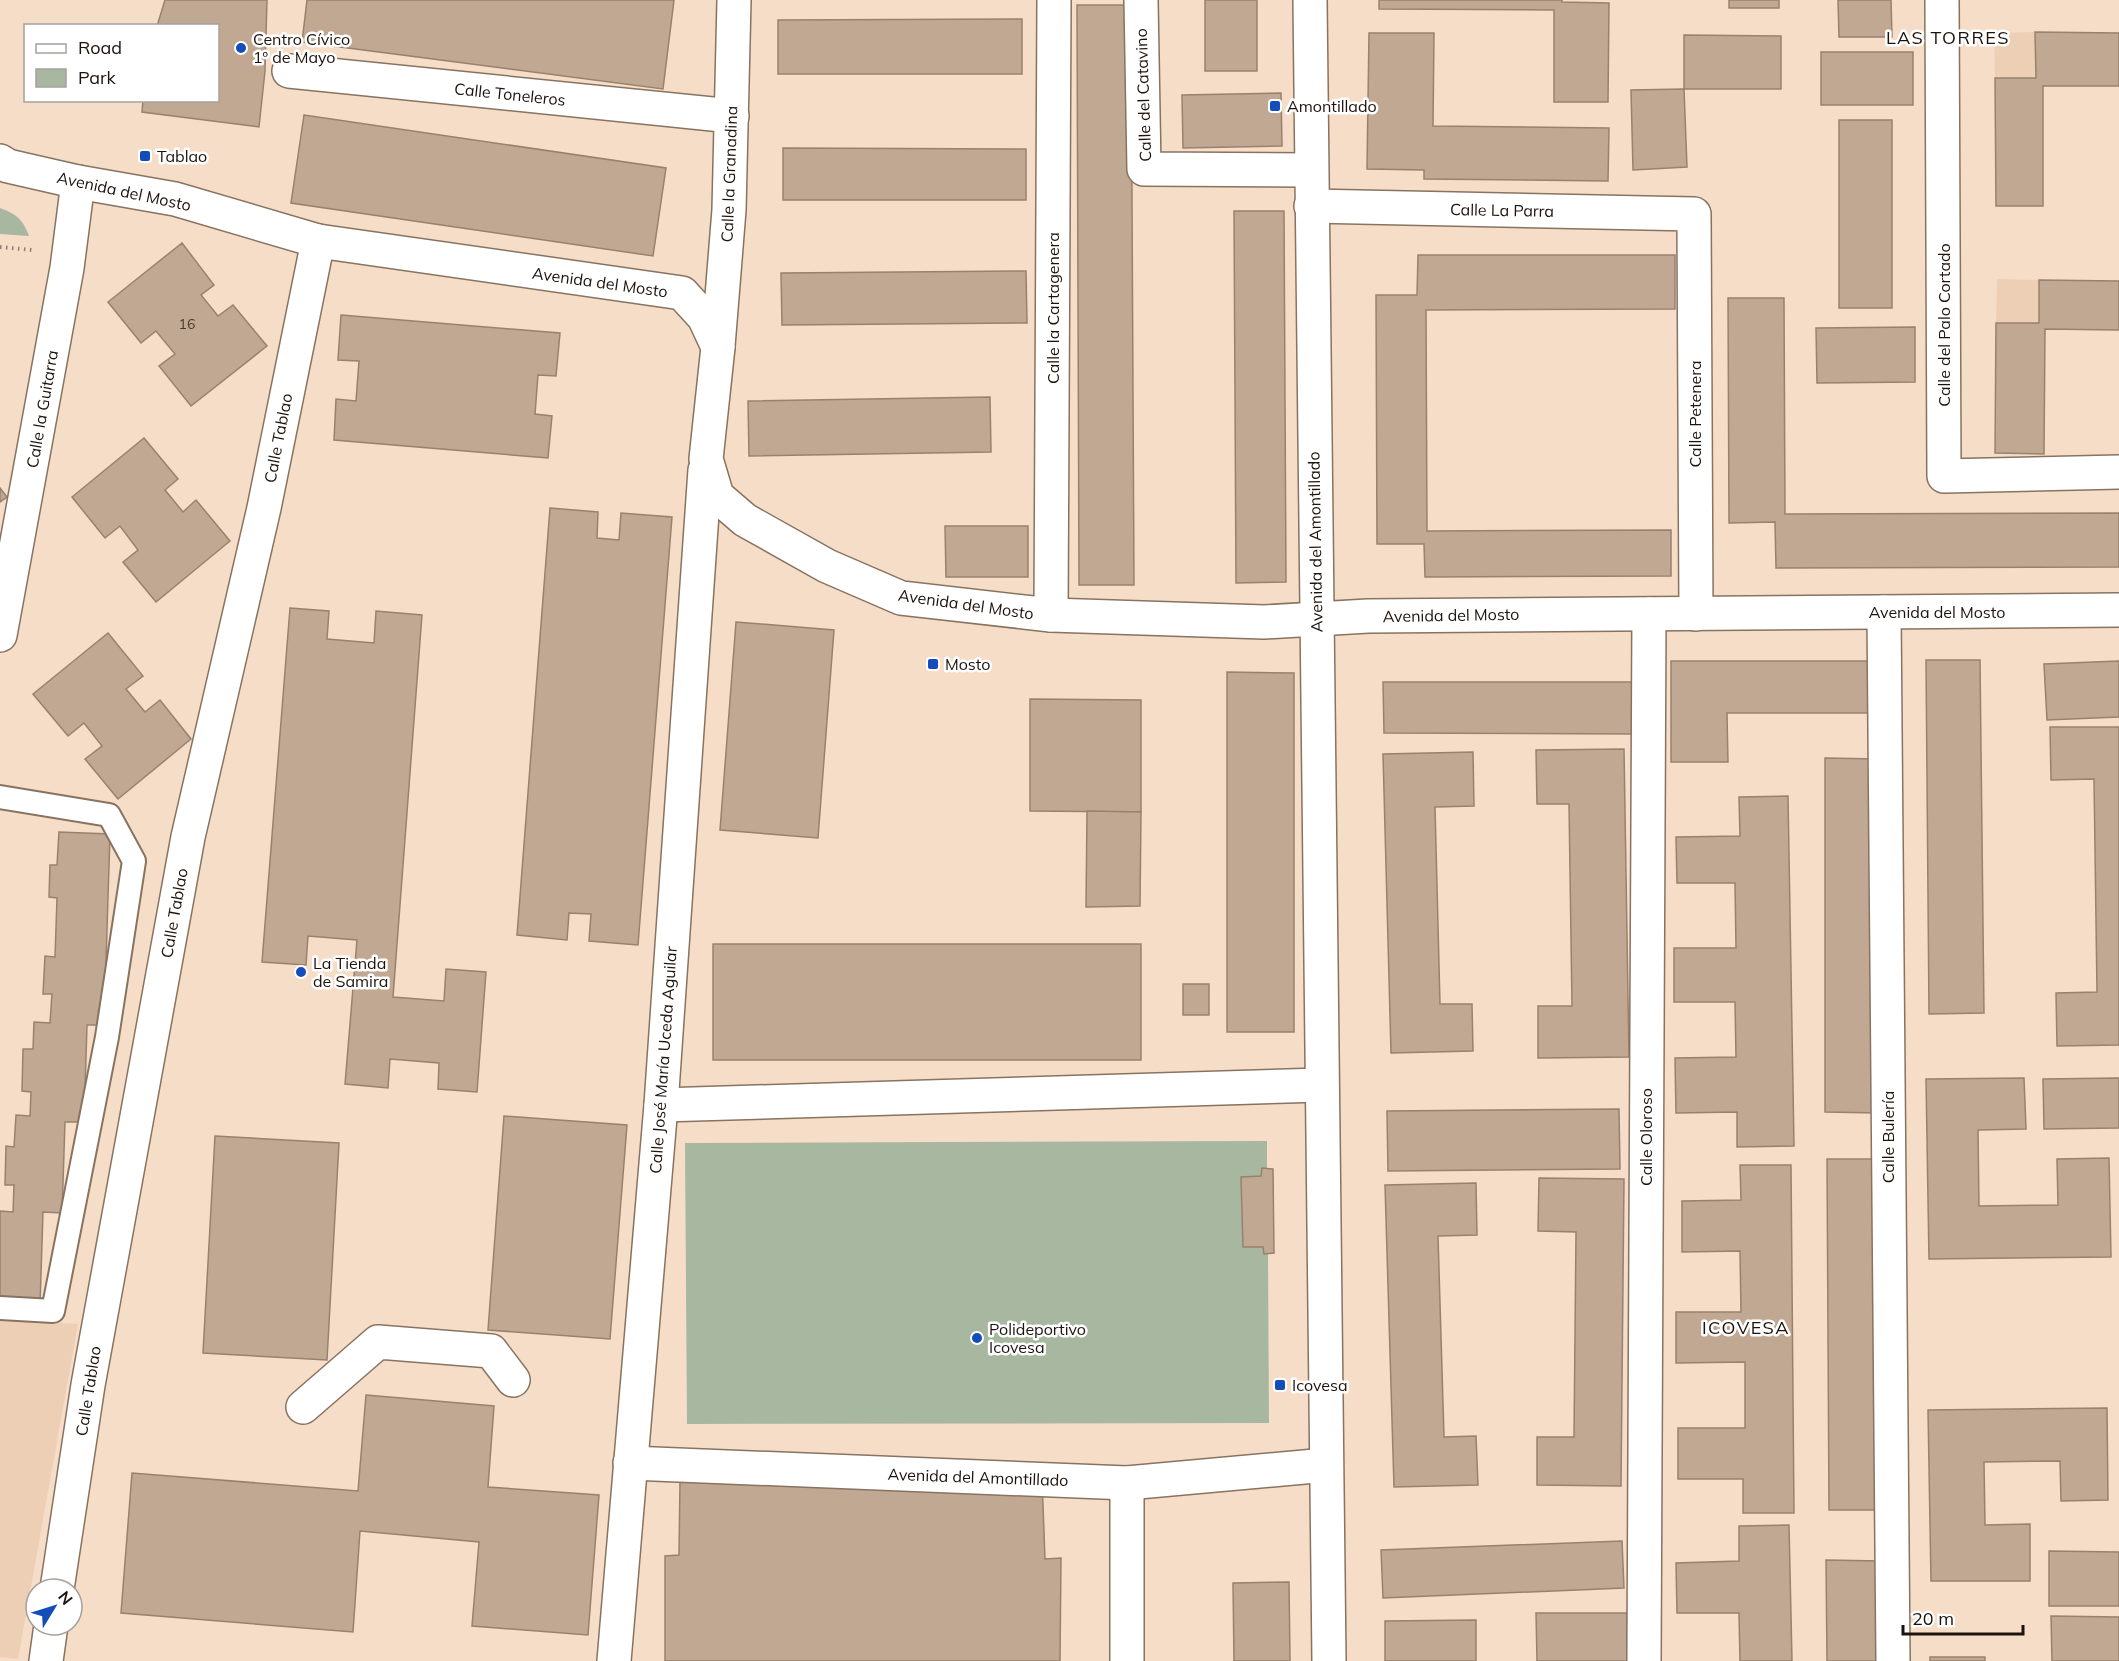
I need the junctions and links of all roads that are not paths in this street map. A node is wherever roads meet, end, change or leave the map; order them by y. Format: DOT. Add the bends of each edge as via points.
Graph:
graph roads {
  1 [pos="734,0"];
  2 [pos="1054,0"];
  3 [pos="1141,0"];
  4 [pos="1310,0"];
  5 [pos="1942,0"];
  6 [pos="289,71"];
  7 [pos="732,116"];
  8 [pos="0,161"];
  9 [pos="1310,170"];
  10 [pos="78,182"];
  11 [pos="1311,206"];
  12 [pos="1694,214"];
  13 [pos="318,241"];
  14 [pos="718,347"];
  15 [pos="706,459"];
  16 [pos="2119,472"];
  17 [pos="2119,610"];
  18 [pos="1884,612"];
  19 [pos="1649,614"];
  20 [pos="1696,614"];
  21 [pos="1051,615"];
  22 [pos="1316,618"];
  23 [pos="0,634"];
  24 [pos="0,797"];
  25 [pos="1321,1085"];
  26 [pos="661,1105"];
  27 [pos="0,1308"];
  28 [pos="513,1380"];
  29 [pos="303,1407"];
  30 [pos="630,1463"];
  31 [pos="1326,1465"];
  32 [pos="1127,1483"];
  33 [pos="59,1577"];
  34 [pos="49,1637"];
  35 [pos="46,1661"];
  36 [pos="614,1661"];
  37 [pos="1127,1661"];
  38 [pos="1329,1661"];
  39 [pos="1644,1661"];
  40 [pos="1893,1661"];
  1 -- 7 [label="street, Calle la Granadina"];
  2 -- 21 [label="street, Calle la Cartagenera"];
  3 -- 9 [label="street, Calle del Catavino" via="1144,169"];
  4 -- 9 [label="street, Avenida del Amontillado"];
  5 -- 16 [label="street, Calle del Palo Cortado" via="1944,476"];
  6 -- 7 [label="street, Calle Toneleros"];
  7 -- 14 [label="street, Calle la Granadina"];
  8 -- 10 [label="street, Avenida del Mosto"];
  9 -- 11 [label="street, Avenida del Amontillado"];
  10 -- 13 [label="street, Avenida del Mosto" via="175,199"];
  10 -- 23 [label="street, Calle la Guitarra" via="65,279"];
  11 -- 12 [label="street, Calle La Parra"];
  11 -- 22 [label="street, Avenida del Amontillado"];
  12 -- 20 [label="street, Calle Petenera"];
  13 -- 14 [label="street, Avenida del Mosto" via="682,293 704,317"];
  13 -- 33 [label="street, Calle Tablao" via="264,508 188,837 88,1385"];
  14 -- 15 [label="street, Avenida del Mosto"];
  15 -- 21 [label="street, Avenida del Mosto" via="717,496 745,519 828,566 901,598"];
  15 -- 26 [label="street, Calle José María Uceda Aguilar"];
  17 -- 18 [label="street, Avenida del Mosto"];
  18 -- 20 [label="street, Avenida del Mosto"];
  18 -- 40 [label="street, Calle Bulería"];
  19 -- 20 [label="street, Avenida del Mosto"];
  19 -- 22 [label="street, Avenida del Mosto"];
  19 -- 39 [label="street, Calle Oloroso"];
  21 -- 22 [label="street, Avenida del Mosto" via="1264,622"];
  22 -- 25 [label="street, Avenida del Amontillado"];
  24 -- 27 [label="lane" via="109,814 134,861 107,1037 53,1311"];
  25 -- 26 [label="street"];
  25 -- 31 [label="street, Avenida del Amontillado"];
  26 -- 30 [label="street, Calle José María Uceda Aguilar"];
  28 -- 29 [label="street" via="491,1351 378,1342"];
  30 -- 32 [label="street, Avenida del Amontillado"];
  30 -- 36 [label="street, Calle José María Uceda Aguilar"];
  31 -- 32 [label="street, Avenida del Amontillado"];
  31 -- 38 [label="street, Avenida del Amontillado"];
  32 -- 37 [label="street"];
  34 -- 35 [label="street"];
}
